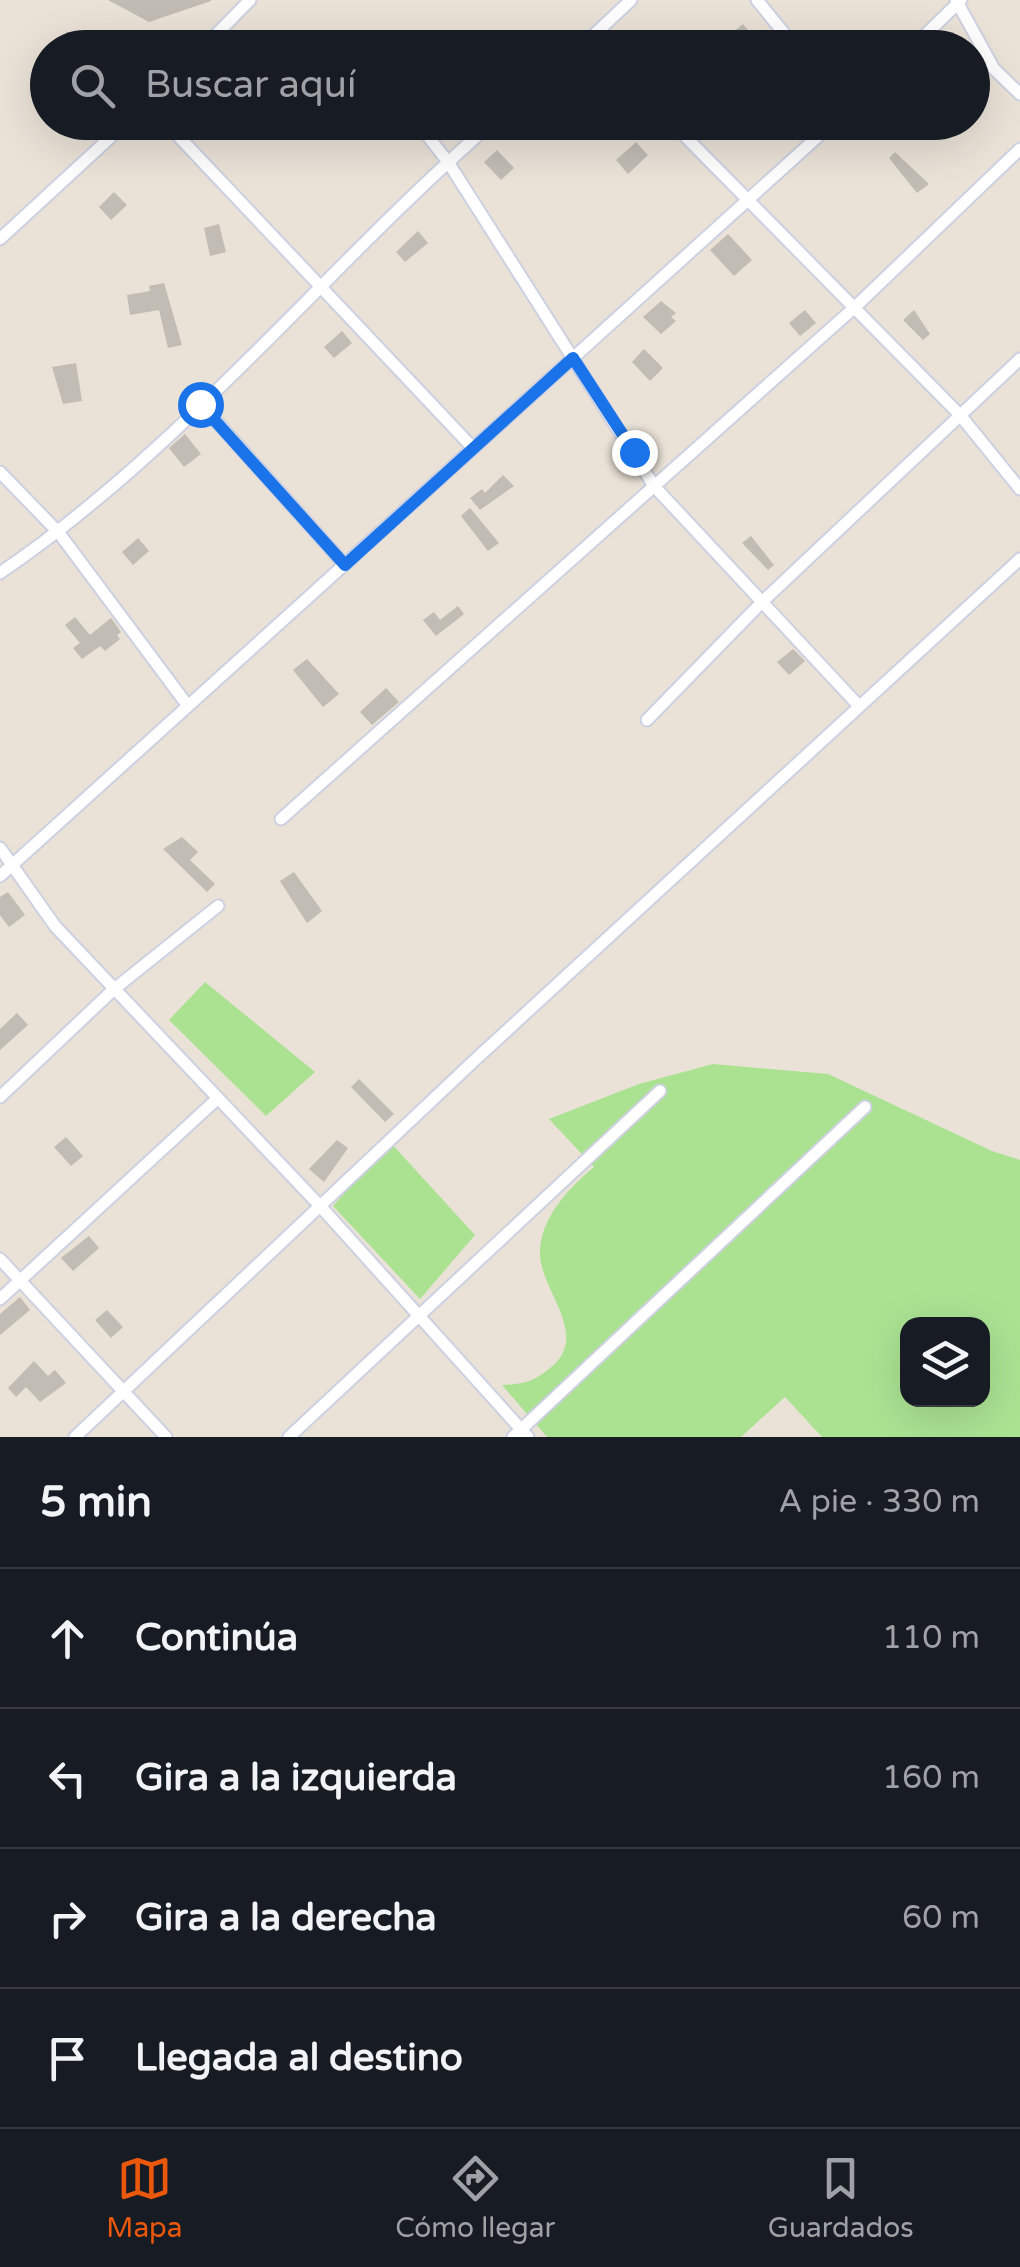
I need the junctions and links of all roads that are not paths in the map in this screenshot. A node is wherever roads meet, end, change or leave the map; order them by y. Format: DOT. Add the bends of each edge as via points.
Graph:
graph roads {
  1 [pos="250,0"];
  2 [pos="631,0"];
  3 [pos="757,0"];
  4 [pos="958,1"];
  5 [pos="221,30"];
  6 [pos="602,30"];
  7 [pos="781,30"];
  8 [pos="930,30"];
  9 [pos="973,30"];
  10 [pos="990,61"];
  11 [pos="1020,94"];
  12 [pos="108,140"];
  13 [pos="181,140"];
  14 [pos="431,140"];
  15 [pos="473,140"];
  16 [pos="690,140"];
  17 [pos="814,140"];
  18 [pos="1020,148"];
  19 [pos="448,162"];
  20 [pos="750,198"];
  21 [pos="0,240"];
  22 [pos="321,286"];
  23 [pos="855,307"];
  24 [pos="573,358"];
  25 [pos="1020,359"];
  26 [pos="200,404"];
  27 [pos="960,415"];
  28 [pos="474,448"];
  29 [pos="0,472"];
  30 [pos="654,486"];
  31 [pos="1020,490"];
  32 [pos="59,533"];
  33 [pos="1020,559"];
  34 [pos="345,565"];
  35 [pos="0,573"];
  36 [pos="762,602"];
  37 [pos="188,706"];
  38 [pos="859,706"];
  39 [pos="647,720"];
  40 [pos="281,819"];
  41 [pos="0,848"];
  42 [pos="12,866"];
  43 [pos="0,876"];
  44 [pos="218,906"];
  45 [pos="112,990"];
  46 [pos="660,1091"];
  47 [pos="0,1098"];
  48 [pos="217,1099"];
  49 [pos="865,1107"];
  50 [pos="320,1207"];
  51 [pos="0,1259"];
  52 [pos="20,1281"];
  53 [pos="0,1299"];
  54 [pos="419,1316"];
  55 [pos="124,1391"];
  56 [pos="521,1434"];
  57 [pos="75,1437"];
  58 [pos="166,1437"];
  59 [pos="289,1437"];
  1 -- 5 [label="street"];
  2 -- 6 [label="street"];
  3 -- 7 [label="street"];
  4 -- 8 [label="street"];
  4 -- 9 [label="street"];
  10 -- 11 [label="street"];
  12 -- 21 [label="street"];
  13 -- 22 [label="street"];
  14 -- 19 [label="street"];
  15 -- 19 [label="street"];
  16 -- 20 [label="street"];
  17 -- 20 [label="street"];
  18 -- 23 [label="street"];
  19 -- 22 [label="street"];
  19 -- 24 [label="street"];
  20 -- 23 [label="street"];
  20 -- 24 [label="street"];
  22 -- 26 [label="street"];
  22 -- 28 [label="street"];
  23 -- 27 [label="street"];
  23 -- 30 [label="street"];
  24 -- 28 [label="street"];
  24 -- 30 [label="street"];
  25 -- 27 [label="street"];
  26 -- 32 [label="street"];
  26 -- 34 [label="street"];
  27 -- 31 [label="street"];
  27 -- 36 [label="street"];
  28 -- 34 [label="street"];
  29 -- 32 [label="street"];
  30 -- 36 [label="street"];
  30 -- 40 [label="street"];
  32 -- 35 [label="street"];
  32 -- 37 [label="street"];
  33 -- 38 [label="street"];
  34 -- 37 [label="street"];
  36 -- 38 [label="street"];
  36 -- 39 [label="street"];
  37 -- 42 [label="street"];
  38 -- 50 [label="street"];
  41 -- 42 [label="street"];
  42 -- 43 [label="street"];
  42 -- 45 [label="street"];
  44 -- 45 [label="street"];
  45 -- 47 [label="street"];
  45 -- 48 [label="street"];
  46 -- 54 [label="street"];
  48 -- 50 [label="street"];
  48 -- 52 [label="street"];
  49 -- 56 [label="street"];
  50 -- 54 [label="street"];
  50 -- 55 [label="street"];
  51 -- 52 [label="street"];
  52 -- 53 [label="street"];
  52 -- 55 [label="street"];
  54 -- 56 [label="street"];
  54 -- 59 [label="street"];
  55 -- 57 [label="street"];
  55 -- 58 [label="street"];
}
